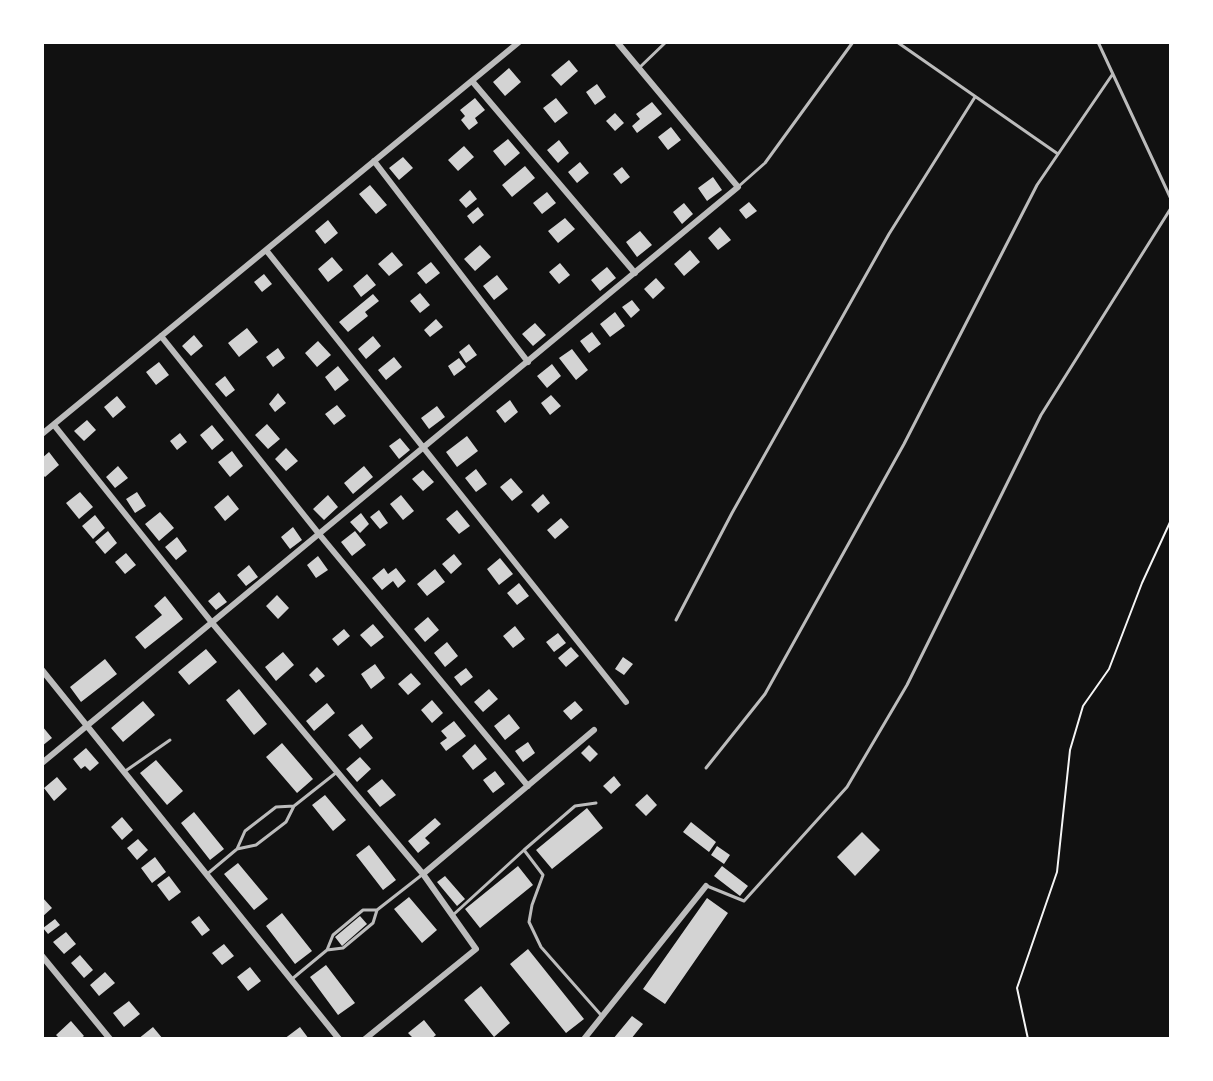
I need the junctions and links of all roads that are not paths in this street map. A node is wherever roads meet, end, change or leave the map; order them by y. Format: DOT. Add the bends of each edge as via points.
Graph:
graph roads {
  1 [pos="519,42"];
  2 [pos="617,42"];
  3 [pos="666,42"];
  4 [pos="853,42"];
  5 [pos="897,42"];
  6 [pos="1098,42"];
  7 [pos="639,68"];
  8 [pos="1112,75"];
  9 [pos="472,81"];
  10 [pos="975,97"];
  11 [pos="1058,154"];
  12 [pos="374,162"];
  13 [pos="738,187"];
  14 [pos="1171,200"];
  15 [pos="1171,208"];
  16 [pos="266,250"];
  17 [pos="635,273"];
  18 [pos="161,336"];
  19 [pos="528,362"];
  20 [pos="54,425"];
  21 [pos="42,434"];
  22 [pos="423,448"];
  23 [pos="319,534"];
  24 [pos="676,620"];
  25 [pos="213,624"];
  26 [pos="42,670"];
  27 [pos="626,702"];
  28 [pos="87,726"];
  29 [pos="594,730"];
  30 [pos="170,740"];
  31 [pos="42,763"];
  32 [pos="706,768"];
  33 [pos="337,772"];
  34 [pos="123,773"];
  35 [pos="528,786"];
  36 [pos="596,803"];
  37 [pos="294,807"];
  38 [pos="237,849"];
  39 [pos="524,850"];
  40 [pos="423,874"];
  41 [pos="206,875"];
  42 [pos="706,886"];
  43 [pos="377,910"];
  44 [pos="452,916"];
  45 [pos="327,950"];
  46 [pos="42,956"];
  47 [pos="290,980"];
  48 [pos="602,1016"];
  49 [pos="110,1039"];
  50 [pos="339,1039"];
  51 [pos="365,1039"];
  52 [pos="584,1039"];
  1 -- 9 [label="street"];
  2 -- 7 [label="street"];
  3 -- 7 [label="lane"];
  4 -- 13 [label="lane" via="765,163"];
  5 -- 10 [label="lane"];
  6 -- 8 [label="lane"];
  7 -- 13 [label="street"];
  8 -- 11 [label="lane"];
  8 -- 14 [label="lane"];
  9 -- 12 [label="street"];
  9 -- 17 [label="street"];
  10 -- 11 [label="lane"];
  10 -- 24 [label="lane" via="889,234"];
  11 -- 32 [label="lane" via="1037,184 904,444 765,694"];
  12 -- 16 [label="street"];
  12 -- 19 [label="street"];
  13 -- 17 [label="street"];
  15 -- 42 [label="lane" via="1041,415 907,685 847,787 744,901"];
  16 -- 18 [label="street"];
  16 -- 22 [label="street"];
  17 -- 19 [label="street"];
  18 -- 20 [label="street"];
  18 -- 23 [label="street"];
  19 -- 22 [label="street"];
  20 -- 21 [label="street"];
  20 -- 25 [label="street"];
  22 -- 23 [label="street"];
  22 -- 27 [label="street"];
  23 -- 25 [label="street"];
  23 -- 35 [label="street"];
  25 -- 28 [label="street"];
  25 -- 33 [label="street"];
  26 -- 28 [label="street"];
  28 -- 31 [label="street"];
  28 -- 34 [label="street"];
  29 -- 35 [label="street"];
  30 -- 34 [label="lane"];
  33 -- 37 [label="lane"];
  33 -- 40 [label="street"];
  34 -- 41 [label="street"];
  35 -- 40 [label="street"];
  36 -- 39 [label="lane" via="575,806"];
  37 -- 38 [label="lane" via="286,822 256,845"];
  37 -- 38 [label="lane" via="276,807 246,831"];
  38 -- 41 [label="lane"];
  39 -- 44 [label="lane"];
  39 -- 48 [label="lane" via="543,875 529,922 541,947"];
  40 -- 43 [label="lane"];
  40 -- 44 [label="street"];
  41 -- 47 [label="street"];
  42 -- 48 [label="street"];
  43 -- 45 [label="lane" via="373,923 343,948"];
  43 -- 45 [label="lane" via="363,910 333,935"];
  44 -- 51 [label="street" via="476,949"];
  45 -- 47 [label="lane"];
  46 -- 49 [label="street"];
  47 -- 50 [label="street"];
  48 -- 52 [label="street"];
}
